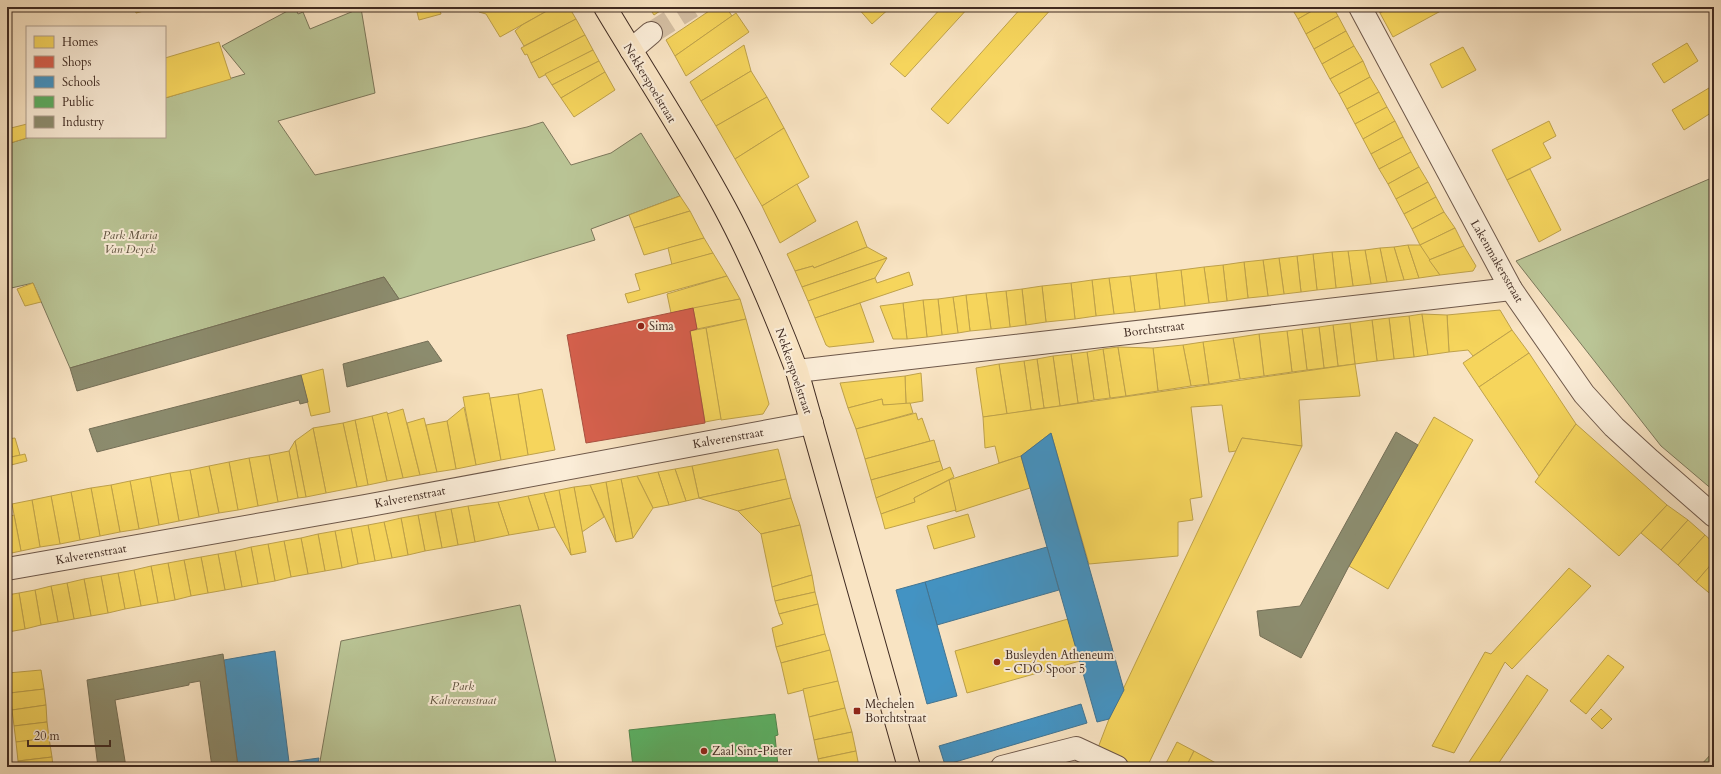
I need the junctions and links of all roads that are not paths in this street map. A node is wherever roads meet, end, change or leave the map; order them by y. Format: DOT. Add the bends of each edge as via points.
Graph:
graph roads {
  1 [pos="605,7"];
  2 [pos="1360,7"];
  3 [pos="651,33"];
  4 [pos="631,50"];
  5 [pos="1511,289"];
  6 [pos="797,371"];
  7 [pos="812,423"];
  8 [pos="1714,516"];
  9 [pos="7,569"];
  10 [pos="909,767"];
  11 [pos="1002,767"];
  12 [pos="1117,767"];
  1 -- 4 [label="main road, Nekkerspoelstraat"];
  2 -- 5 [label="street, Lakenmakersstraat"];
  3 -- 4 [label="street"];
  4 -- 6 [label="main road, Nekkerspoelstraat" via="725,208 752,262"];
  5 -- 6 [label="street, Borchtstraat"];
  5 -- 8 [label="street, Lakenmakersstraat" via="1589,399 1614,427"];
  6 -- 7 [label="main road, Nekkerspoelstraat"];
  7 -- 9 [label="street, Kalverenstraat"];
  7 -- 10 [label="main road, Nekkerspoelstraat"];
  11 -- 12 [label="street" via="1076,748"];
}
